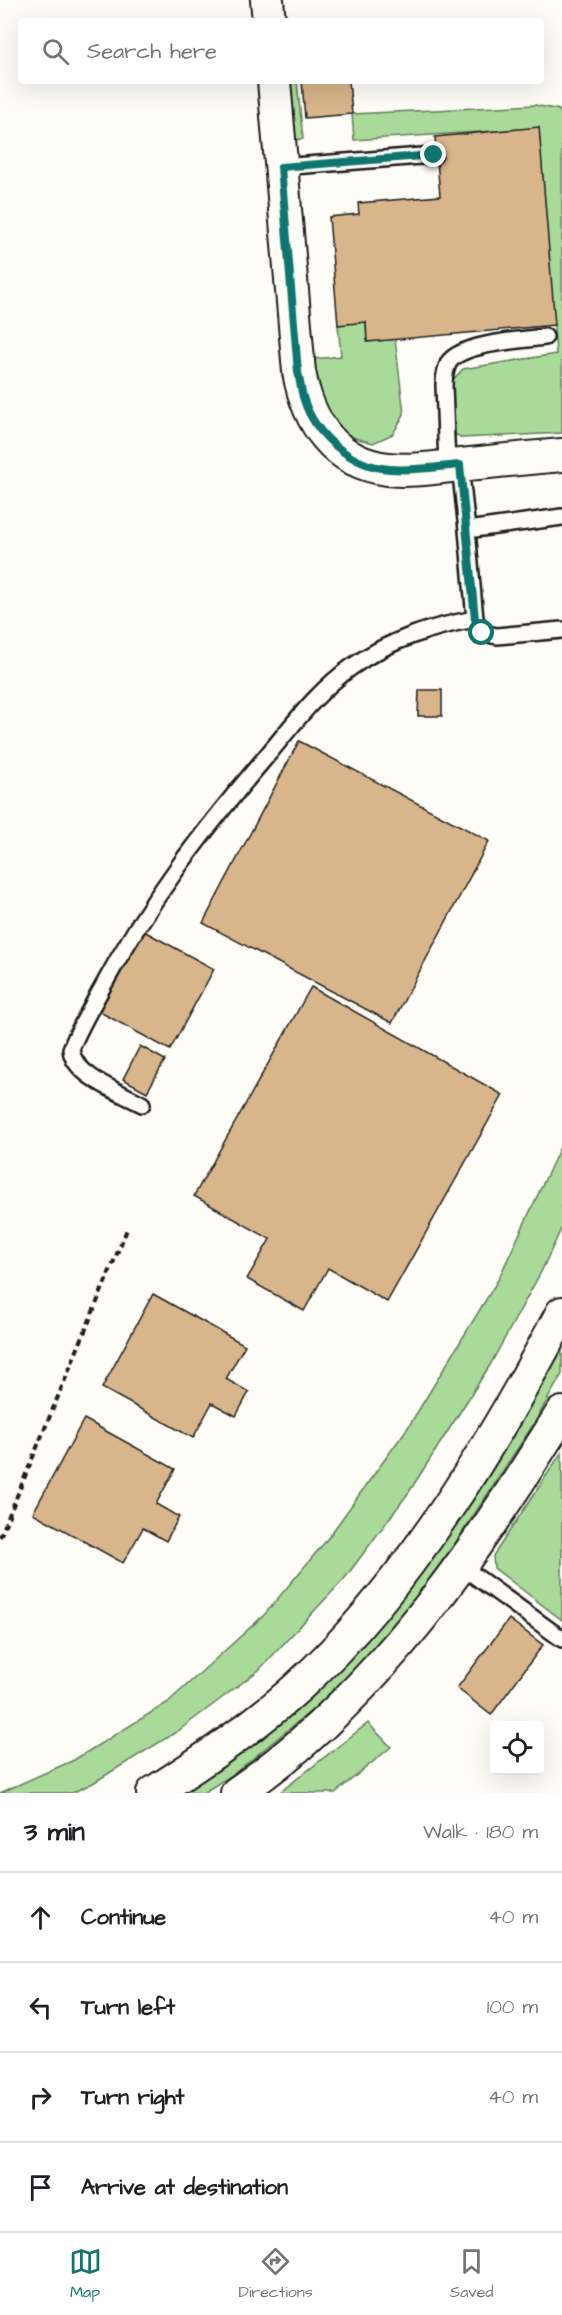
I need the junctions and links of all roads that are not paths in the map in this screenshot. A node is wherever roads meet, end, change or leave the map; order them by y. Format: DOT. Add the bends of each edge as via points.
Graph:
graph roads {
  1 [pos="267,0"];
  2 [pos="269,18"];
  3 [pos="274,84"];
  4 [pos="434,155"];
  5 [pos="281,167"];
  6 [pos="545,337"];
  7 [pos="562,455"];
  8 [pos="453,465"];
  9 [pos="562,517"];
  10 [pos="467,530"];
  11 [pos="475,619"];
  12 [pos="562,630"];
  13 [pos="142,1104"];
  14 [pos="562,1313"];
  15 [pos="562,1413"];
  16 [pos="461,1566"];
  17 [pos="562,1639"];
  18 [pos="153,1793"];
  19 [pos="237,1793"];
  1 -- 2 [label="street"];
  3 -- 5 [label="street"];
  4 -- 5 [label="lane"];
  5 -- 8 [label="street" via="298,372 304,400 316,426 336,447 360,462 387,469"];
  6 -- 8 [label="lane" via="471,349 450,361 444,385"];
  7 -- 8 [label="street"];
  8 -- 10 [label="lane"];
  9 -- 10 [label="lane"];
  10 -- 11 [label="lane"];
  11 -- 12 [label="lane" via="477,627 489,636"];
  11 -- 13 [label="lane" via="442,625 379,649 325,689 217,814 157,893 71,1049 72,1058 83,1072"];
  14 -- 18 [label="street" via="485,1450 366,1617 299,1686 225,1747"];
  15 -- 16 [label="street"];
  16 -- 17 [label="lane"];
  16 -- 19 [label="street" via="400,1645 331,1716"];
}
